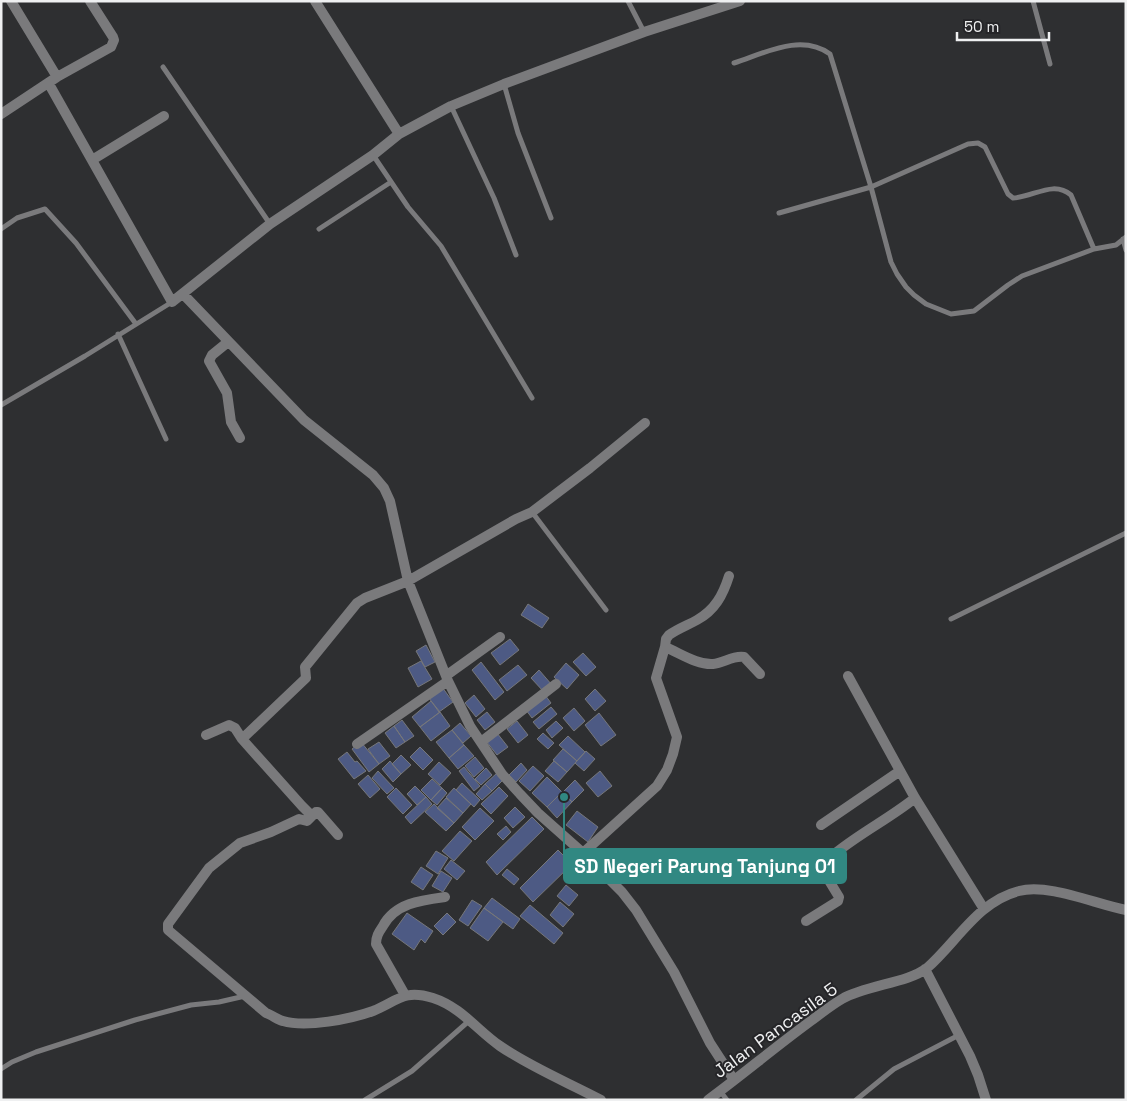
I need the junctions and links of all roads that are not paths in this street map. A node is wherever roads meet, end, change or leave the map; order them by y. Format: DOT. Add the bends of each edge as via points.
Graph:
graph roads {
  1 [pos="11,1"];
  2 [pos="90,1"];
  3 [pos="315,1"];
  4 [pos="628,1"];
  5 [pos="740,1"];
  6 [pos="1032,1"];
  7 [pos="644,32"];
  8 [pos="734,63"];
  9 [pos="1050,64"];
  10 [pos="163,67"];
  11 [pos="53,81"];
  12 [pos="504,84"];
  13 [pos="450,106"];
  14 [pos="1,114"];
  15 [pos="164,116"];
  16 [pos="399,134"];
  17 [pos="373,155"];
  18 [pos="92,160"];
  19 [pos="391,182"];
  20 [pos="871,187"];
  21 [pos="779,214"];
  22 [pos="551,218"];
  23 [pos="270,224"];
  24 [pos="1,229"];
  25 [pos="319,229"];
  26 [pos="1124,238"];
  27 [pos="1094,249"];
  28 [pos="1126,250"];
  29 [pos="516,255"];
  30 [pos="183,294"];
  31 [pos="172,302"];
  32 [pos="136,324"];
  33 [pos="118,334"];
  34 [pos="228,342"];
  35 [pos="532,398"];
  36 [pos="1,405"];
  37 [pos="645,423"];
  38 [pos="240,438"];
  39 [pos="166,439"];
  40 [pos="532,512"];
  41 [pos="1126,533"];
  42 [pos="729,576"];
  43 [pos="408,581"];
  44 [pos="606,610"];
  45 [pos="951,619"];
  46 [pos="500,637"];
  47 [pos="665,647"];
  48 [pos="760,674"];
  49 [pos="848,676"];
  50 [pos="448,678"];
  51 [pos="556,684"];
  52 [pos="206,735"];
  53 [pos="242,739"];
  54 [pos="481,742"];
  55 [pos="357,744"];
  56 [pos="900,770"];
  57 [pos="916,798"];
  58 [pos="312,816"];
  59 [pos="821,825"];
  60 [pos="338,835"];
  61 [pos="583,853"];
  62 [pos="445,897"];
  63 [pos="984,909"];
  64 [pos="1126,910"];
  65 [pos="806,922"];
  66 [pos="926,969"];
  67 [pos="405,995"];
  68 [pos="245,996"];
  69 [pos="470,1020"];
  70 [pos="959,1035"];
  71 [pos="1,1069"];
  72 [pos="734,1080"];
  73 [pos="586,1092"];
  74 [pos="723,1095"];
  75 [pos="365,1100"];
  76 [pos="578,1100"];
  77 [pos="601,1100"];
  78 [pos="708,1100"];
  79 [pos="856,1100"];
  80 [pos="986,1100"];
  1 -- 11 [label="street"];
  2 -- 11 [label="street" via="113,37 113,43"];
  3 -- 16 [label="street"];
  4 -- 7 [label="lane"];
  5 -- 7 [label="street"];
  6 -- 9 [label="lane"];
  7 -- 12 [label="street"];
  8 -- 20 [label="lane" via="790,44 820,48 830,54"];
  10 -- 23 [label="lane"];
  11 -- 14 [label="street"];
  11 -- 18 [label="street"];
  12 -- 13 [label="street"];
  12 -- 22 [label="lane" via="518,132"];
  13 -- 16 [label="street"];
  13 -- 29 [label="lane" via="494,198"];
  15 -- 18 [label="street"];
  16 -- 17 [label="street"];
  17 -- 19 [label="lane"];
  17 -- 23 [label="street"];
  18 -- 31 [label="street"];
  19 -- 25 [label="lane"];
  19 -- 35 [label="lane" via="441,246"];
  20 -- 21 [label="lane"];
  20 -- 27 [label="lane" via="968,144 982,144 1013,198 1056,187 1071,195"];
  20 -- 27 [label="lane" via="897,274 926,304 951,314 974,311 1022,276"];
  23 -- 30 [label="street"];
  24 -- 32 [label="lane" via="17,218 45,209 76,243"];
  26 -- 27 [label="lane" via="1116,245"];
  26 -- 28 [label="lane"];
  30 -- 31 [label="street"];
  30 -- 34 [label="street"];
  31 -- 32 [label="lane"];
  32 -- 33 [label="lane"];
  33 -- 36 [label="lane"];
  33 -- 39 [label="lane"];
  34 -- 38 [label="street" via="209,361 227,393 231,422"];
  34 -- 43 [label="street" via="304,420 373,475 384,488 390,501"];
  37 -- 40 [label="street"];
  40 -- 43 [label="street"];
  40 -- 44 [label="lane"];
  41 -- 45 [label="lane"];
  42 -- 47 [label="street" via="714,607 700,619 669,635"];
  43 -- 50 [label="street"];
  43 -- 53 [label="street" via="357,603 305,666 306,678"];
  46 -- 50 [label="street"];
  47 -- 48 [label="street" via="699,662 714,664 744,657"];
  47 -- 61 [label="street" via="656,678 677,737 670,762 657,786"];
  49 -- 56 [label="street"];
  50 -- 54 [label="street"];
  50 -- 55 [label="street"];
  51 -- 54 [label="street"];
  52 -- 53 [label="street" via="229,725"];
  53 -- 58 [label="street"];
  54 -- 61 [label="street" via="520,794"];
  56 -- 57 [label="street"];
  56 -- 59 [label="street"];
  57 -- 63 [label="street"];
  57 -- 65 [label="street" via="836,852 838,862 825,874 838,901"];
  58 -- 60 [label="street" via="318,812"];
  58 -- 68 [label="street" via="307,821 299,819 240,843 209,868 168,924 168,930"];
  61 -- 72 [label="street" via="636,910"];
  62 -- 67 [label="street" via="415,902 392,912 376,938 376,944"];
  63 -- 64 [label="street, Jalan Pancasila 5" via="1013,892 1050,890"];
  63 -- 66 [label="street, Jalan Pancasila 5"];
  66 -- 70 [label="street"];
  66 -- 72 [label="street, Jalan Pancasila 5" via="841,999"];
  67 -- 68 [label="street" via="361,1014 310,1023 284,1022"];
  67 -- 69 [label="street" via="433,998"];
  68 -- 71 [label="lane" via="191,1005 135,1020 36,1052"];
  69 -- 73 [label="street" via="515,1056"];
  69 -- 75 [label="lane" via="412,1072"];
  70 -- 79 [label="lane" via="894,1069"];
  70 -- 80 [label="street"];
  72 -- 74 [label="street, Jalan Pancasila 5"];
  73 -- 76 [label="street"];
  73 -- 77 [label="street"];
  74 -- 78 [label="street, Jalan Pancasila 5"];
}
